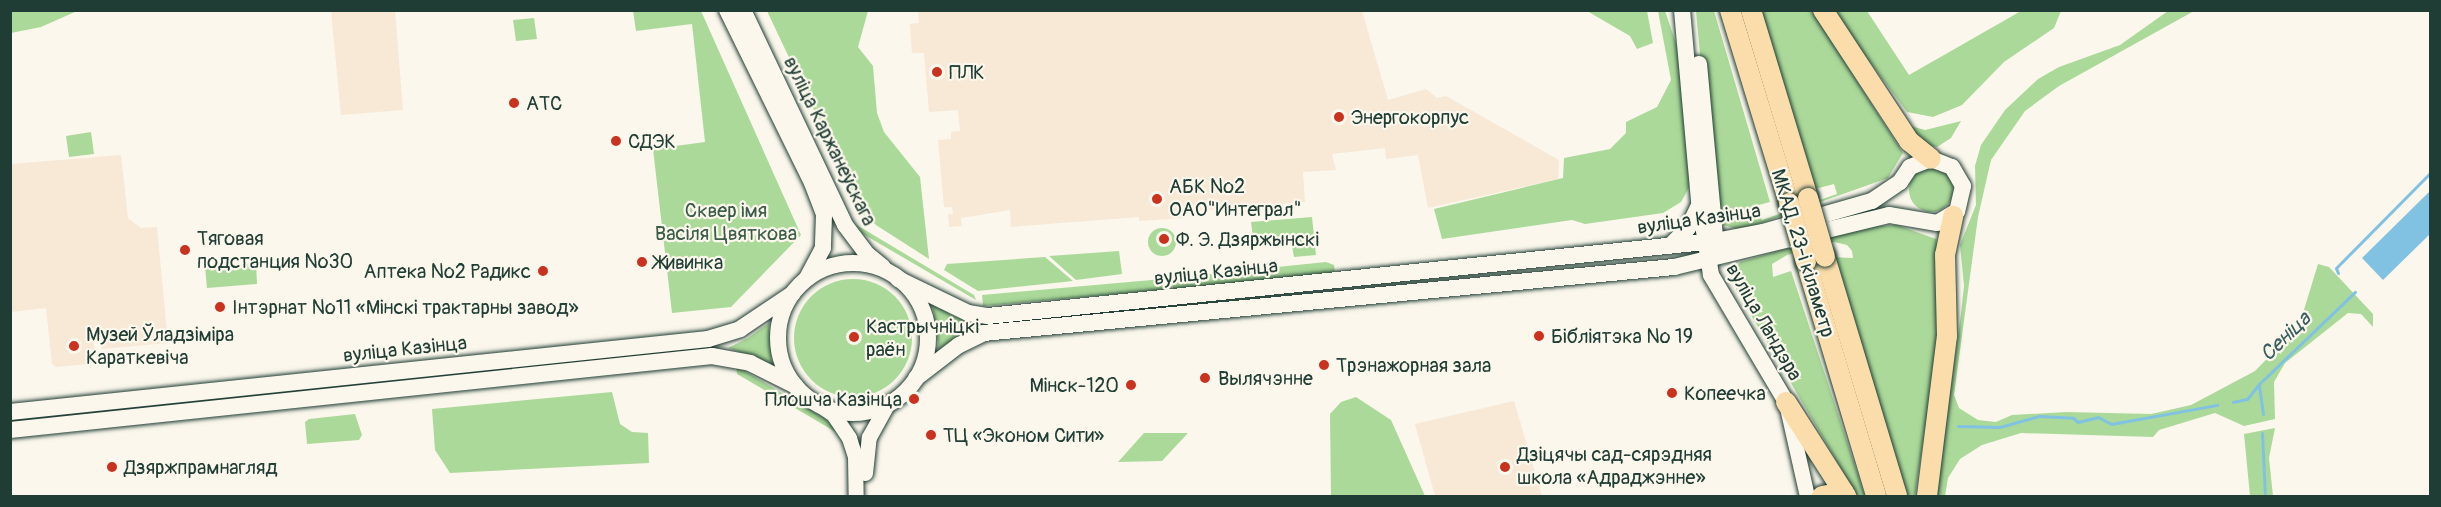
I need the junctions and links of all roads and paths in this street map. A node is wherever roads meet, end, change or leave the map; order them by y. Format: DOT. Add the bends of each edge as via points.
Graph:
graph roads {
  1 [pos="727,10"];
  2 [pos="743,10"];
  3 [pos="1682,10"];
  4 [pos="1693,10"];
  5 [pos="1730,10"];
  6 [pos="1751,10"];
  7 [pos="1823,10"];
  8 [pos="1931,159"];
  9 [pos="1900,182"];
  10 [pos="1699,200"];
  11 [pos="1798,200"];
  12 [pos="1953,216"];
  13 [pos="1910,218"];
  14 [pos="1710,242"];
  15 [pos="1671,245"];
  16 [pos="1712,260"];
  17 [pos="897,278"];
  18 [pos="807,279"];
  19 [pos="792,294"];
  20 [pos="916,378"];
  21 [pos="796,386"];
  22 [pos="1786,402"];
  23 [pos="887,405"];
  24 [pos="821,406"];
  25 [pos="16,411"];
  26 [pos="16,429"];
  27 [pos="1845,494"];
  28 [pos="856,496"];
  29 [pos="866,496"];
  30 [pos="1808,496"];
  31 [pos="1822,496"];
  32 [pos="1876,496"];
  33 [pos="1897,496"];
  34 [pos="1927,496"];
  1 -- 18 [label="main road, вуліца Каржанеўскага" via="824,215 823,248"];
  2 -- 17 [label="main road, вуліца Каржанеўскага" via="845,225 868,255"];
  3 -- 10 [label="main road"];
  4 -- 14 [label="main road"];
  5 -- 11 [label="highway, МКАД, 23-і кіламетр"];
  6 -- 11 [label="highway, МКАД, 23-і кіламетр"];
  7 -- 8 [label="highway" via="1909,141"];
  8 -- 9 [label="main road, вуліца Казінца" via="1910,167"];
  8 -- 12 [label="main road" via="1946,163 1960,178 1963,196"];
  9 -- 13 [label="main road" via="1900,200"];
  9 -- 14 [label="main road, вуліца Казінца" via="1882,196 1860,205"];
  10 -- 14 [label="main road"];
  10 -- 15 [label="main road" via="1688,228"];
  11 -- 32 [label="highway, МКАД, 23-і кіламетр, bridge" via="1806,262"];
  11 -- 33 [label="highway, МКАД, 23-і кіламетр, bridge" via="1825,257"];
  12 -- 13 [label="main road, вуліца Казінца" via="1932,224"];
  12 -- 34 [label="highway" via="1945,255 1947,336"];
  13 -- 16 [label="main road, вуліца Казінца" via="1879,217"];
  14 -- 15 [label="main road, вуліца Казінца"];
  14 -- 16 [label="main road, вуліца Ландэра"];
  15 -- 17 [label="main road, вуліца Казінца" via="988,316 968,313"];
  16 -- 20 [label="main road, вуліца Казінца" via="1586,277 984,333 958,345"];
  16 -- 22 [label="main road, вуліца Ландэра" via="1715,283"];
  17 -- 18 [label="main road" via="874,266 853,263 828,268"];
  17 -- 20 [label="main road" via="920,305 926,327 926,350"];
  18 -- 19 [label="main road"];
  19 -- 21 [label="main road" via="782,315 778,341 784,365"];
  19 -- 25 [label="main road, вуліца Казінца" via="740,329 708,339"];
  20 -- 23 [label="main road"];
  21 -- 24 [label="main road"];
  21 -- 26 [label="main road, вуліца Казінца" via="750,363 717,356"];
  22 -- 27 [label="highway"];
  22 -- 30 [label="street, вуліца Ландэра"];
  23 -- 24 [label="main road" via="850,413"];
  23 -- 29 [label="street" via="869,437"];
  24 -- 28 [label="street" via="833,414 849,438 855,457"];
  25 -- 26 [label="main road"];
  27 -- 31 [label="highway"];
}
